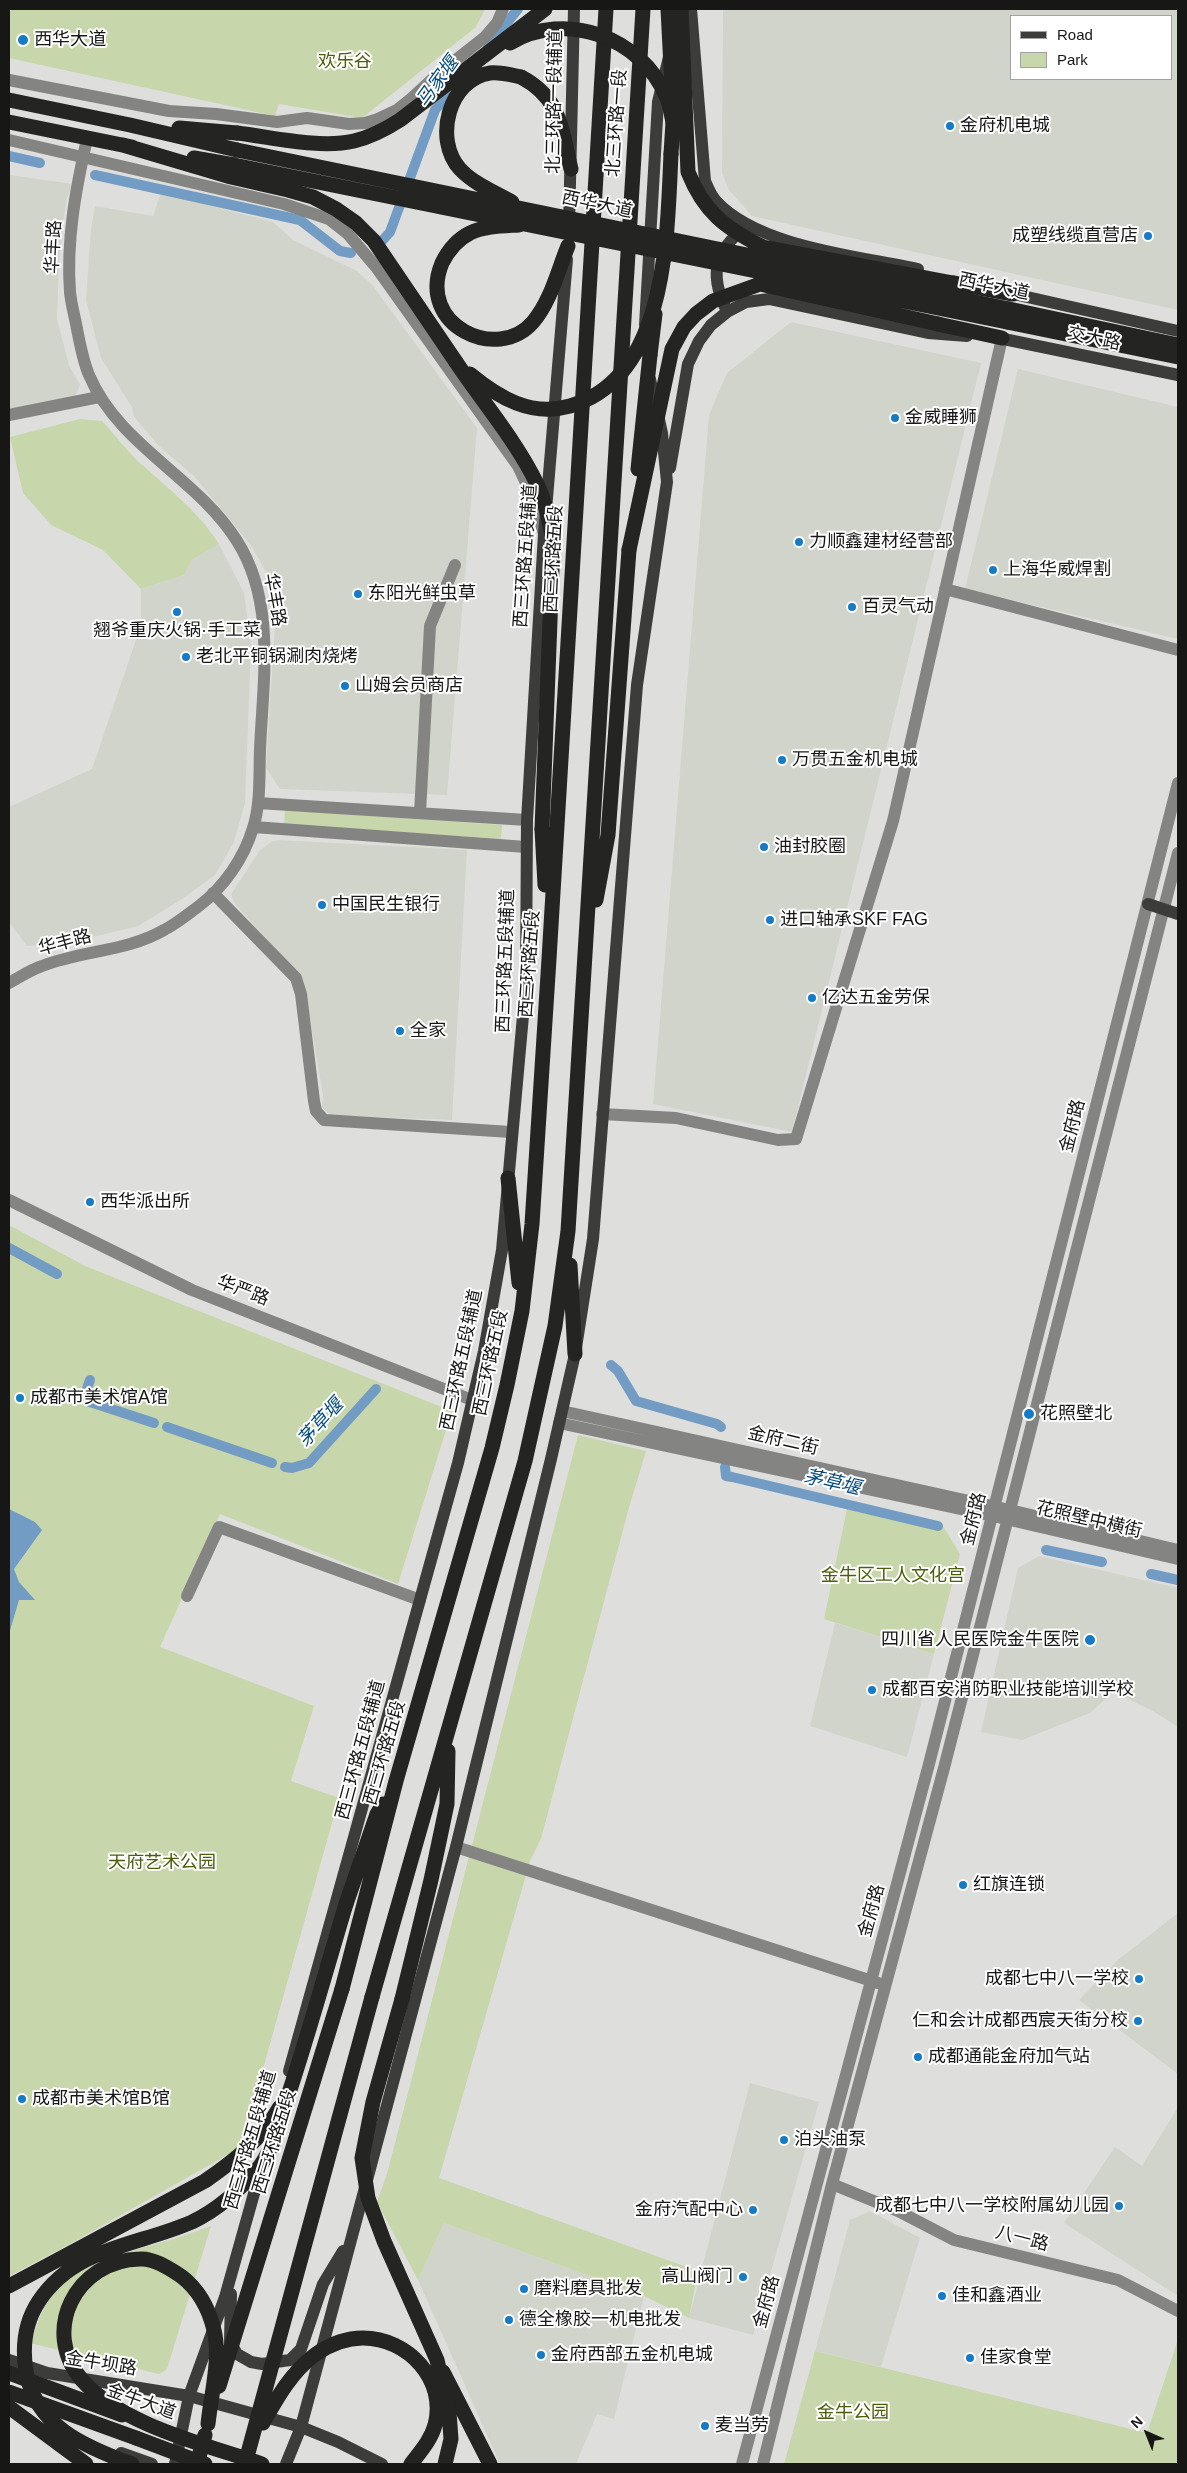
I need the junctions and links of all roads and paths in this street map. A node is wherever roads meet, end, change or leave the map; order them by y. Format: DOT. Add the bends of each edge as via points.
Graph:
graph roads {
  1 [pos="503,9"];
  2 [pos="545,9"];
  3 [pos="574,9"];
  4 [pos="606,9"];
  5 [pos="643,9"];
  6 [pos="668,9"];
  7 [pos="682,9"];
  8 [pos="691,9"];
  9 [pos="473,65"];
  10 [pos="9,80"];
  11 [pos="11,100"];
  12 [pos="9,122"];
  13 [pos="673,122"];
  14 [pos="130,125"];
  15 [pos="87,139"];
  16 [pos="9,140"];
  17 [pos="82,158"];
  18 [pos="234,164"];
  19 [pos="571,168"];
  20 [pos="527,217"];
  21 [pos="569,225"];
  22 [pos="747,225"];
  23 [pos="593,230"];
  24 [pos="568,246"];
  25 [pos="763,247"];
  26 [pos="882,269"];
  27 [pos="806,274"];
  28 [pos="838,281"];
  29 [pos="760,284"];
  30 [pos="1013,294"];
  31 [pos="656,296"];
  32 [pos="874,309"];
  33 [pos="727,312"];
  34 [pos="1008,316"];
  35 [pos="1178,330"];
  36 [pos="1002,338"];
  37 [pos="1178,345"];
  38 [pos="1178,358"];
  39 [pos="456,362"];
  40 [pos="1178,375"];
  41 [pos="99,397"];
  42 [pos="9,415"];
  43 [pos="667,482"];
  44 [pos="544,534"];
  45 [pos="629,550"];
  46 [pos="455,565"];
  47 [pos="945,589"];
  48 [pos="1178,650"];
  49 [pos="1178,783"];
  50 [pos="258,803"];
  51 [pos="420,813"];
  52 [pos="527,820"];
  53 [pos="254,827"];
  54 [pos="526,847"];
  55 [pos="1178,853"];
  56 [pos="213,893"];
  57 [pos="1148,904"];
  58 [pos="1164,909"];
  59 [pos="1178,914"];
  60 [pos="549,959"];
  61 [pos="584,965"];
  62 [pos="9,983"];
  63 [pos="602,1114"];
  64 [pos="511,1132"];
  65 [pos="508,1178"];
  66 [pos="9,1200"];
  67 [pos="568,1232"];
  68 [pos="522,1311"];
  69 [pos="575,1354"];
  70 [pos="472,1400"];
  71 [pos="561,1417"];
  72 [pos="994,1512"];
  73 [pos="1008,1515"];
  74 [pos="1178,1550"];
  75 [pos="1178,1559"];
  76 [pos="188,1596"];
  77 [pos="420,1600"];
  78 [pos="448,1729"];
  79 [pos="396,1781"];
  80 [pos="456,1847"];
  81 [pos="871,1981"];
  82 [pos="885,1985"];
  83 [pos="294,2080"];
  84 [pos="832,2184"];
  85 [pos="350,2239"];
  86 [pos="232,2274"];
  87 [pos="9,2286"];
  88 [pos="1178,2311"];
  89 [pos="9,2360"];
  90 [pos="436,2360"];
  91 [pos="9,2372"];
  92 [pos="9,2392"];
  93 [pos="188,2396"];
  94 [pos="9,2407"];
  95 [pos="9,2411"];
  96 [pos="142,2423"];
  97 [pos="208,2424"];
  98 [pos="301,2428"];
  99 [pos="252,2442"];
  100 [pos="86,2464"];
  101 [pos="132,2464"];
  102 [pos="152,2464"];
  103 [pos="175,2464"];
  104 [pos="197,2464"];
  105 [pos="205,2464"];
  106 [pos="245,2464"];
  107 [pos="262,2464"];
  108 [pos="286,2464"];
  109 [pos="382,2464"];
  110 [pos="411,2464"];
  111 [pos="444,2464"];
  112 [pos="490,2464"];
  113 [pos="742,2464"];
  114 [pos="762,2464"];
  1 -- 10 [label="street" via="497,23 485,37 412,98 391,113 365,123 307,118 277,122 169,111"];
  2 -- 9 [label="highway, bridge"];
  3 -- 19 [label="main road, 北三环路一段辅道"];
  4 -- 23 [label="highway, 北三环路一段"];
  5 -- 61 [label="highway, 北三环路一段"];
  6 -- 13 [label="highway, bridge"];
  7 -- 25 [label="highway, bridge" via="688,172 697,195 709,210 742,237"];
  7 -- 43 [label="main road" via="658,102 645,307 646,365 662,433"];
  8 -- 22 [label="main road, 交大路" via="705,181 714,200"];
  9 -- 13 [label="highway, bridge" via="514,40 536,33 553,29 596,33 630,50 643,63 667,96"];
  9 -- 14 [label="highway, bridge" via="400,120 354,141 336,143"];
  11 -- 14 [label="highway, 西华大道"];
  12 -- 15 [label="highway, 西华大道"];
  13 -- 31 [label="highway, bridge" via="667,236"];
  14 -- 18 [label="highway, 西华大道"];
  15 -- 17 [label="street, 华丰路"];
  15 -- 18 [label="highway, 西华大道"];
  16 -- 17 [label="street"];
  17 -- 41 [label="street, 华丰路" via="70,239 70,292 88,372"];
  17 -- 44 [label="street" via="284,204 330,220 348,234 376,267 518,466 531,492"];
  18 -- 20 [label="highway, 西华大道, bridge"];
  18 -- 39 [label="highway" via="336,209 356,223 374,241"];
  19 -- 20 [label="highway, bridge" via="558,115 538,86 521,77 489,73 464,89 447,118 445,135 450,153 460,168 477,183"];
  19 -- 21 [label="main road, 北三环路一段辅道"];
  20 -- 24 [label="highway, bridge" via="470,233 455,244 444,259 437,275 436,293 440,308 464,332 500,339 517,334 533,322 545,303"];
  20 -- 27 [label="highway, 西华大道, bridge"];
  21 -- 24 [label="main road, 西三环路五段辅道"];
  22 -- 30 [label="main road, 交大路" via="784,241 942,274"];
  22 -- 33 [label="main road" via="728,241 720,256 716,287"];
  23 -- 60 [label="highway, 西三环路五段"];
  24 -- 44 [label="main road, 西三环路五段辅道"];
  25 -- 26 [label="highway, bridge"];
  25 -- 27 [label="highway, bridge"];
  26 -- 28 [label="highway, bridge"];
  26 -- 30 [label="highway, bridge"];
  27 -- 28 [label="highway, 西华大道, bridge"];
  27 -- 29 [label="highway, bridge"];
  28 -- 32 [label="highway, bridge"];
  28 -- 34 [label="highway, 西华大道, bridge"];
  29 -- 32 [label="highway, bridge"];
  29 -- 45 [label="highway, bridge" via="713,301 684,327 672,349"];
  30 -- 35 [label="main road, 交大路"];
  31 -- 39 [label="highway, bridge" via="648,326 633,358 611,385 590,400 558,410 532,409 509,402 488,390"];
  31 -- 45 [label="highway, bridge"];
  32 -- 36 [label="highway, bridge"];
  33 -- 36 [label="main road, 交大路" via="746,302 769,300 928,333"];
  33 -- 43 [label="main road, 交大路" via="699,341 688,364"];
  34 -- 37 [label="highway, 西华大道"];
  34 -- 38 [label="highway, 西华大道"];
  36 -- 40 [label="main road, 交大路"];
  36 -- 47 [label="street"];
  39 -- 60 [label="highway, bridge" via="525,462 549,517 553,543 542,830"];
  41 -- 42 [label="street"];
  41 -- 50 [label="street, 华丰路" via="117,420 212,510 237,540 255,576 263,613 264,663"];
  43 -- 63 [label="main road" via="636,685"];
  44 -- 52 [label="main road, 西三环路五段辅道"];
  45 -- 61 [label="highway" via="608,835"];
  46 -- 51 [label="street" via="430,626"];
  47 -- 48 [label="street"];
  47 -- 63 [label="street" via="893,822 796,1139 778,1140 676,1118"];
  49 -- 57 [label="street, 金府路"];
  50 -- 51 [label="street"];
  50 -- 53 [label="street, 华丰路"];
  51 -- 52 [label="street"];
  52 -- 54 [label="main road, 西三环路五段辅道"];
  53 -- 54 [label="street"];
  53 -- 56 [label="street, 华丰路" via="244,852 226,880"];
  54 -- 64 [label="main road, 西三环路五段辅道" via="526,982"];
  55 -- 58 [label="street, 金府路"];
  56 -- 62 [label="street, 华丰路" via="164,931 125,946 42,966"];
  56 -- 64 [label="street" via="296,978 301,994 314,1101 316,1111 324,1120"];
  57 -- 58 [label="main road"];
  57 -- 72 [label="street, 金府路"];
  58 -- 59 [label="main road"];
  58 -- 73 [label="street, 金府路"];
  60 -- 68 [label="highway, 西三环路五段" via="532,1224"];
  61 -- 67 [label="highway"];
  63 -- 69 [label="main road" via="592,1239"];
  64 -- 65 [label="main road, 西三环路五段辅道"];
  65 -- 68 [label="highway"];
  65 -- 70 [label="main road, 西三环路五段辅道" via="502,1250"];
  66 -- 70 [label="street, 华严路" via="192,1290"];
  67 -- 69 [label="highway"];
  67 -- 78 [label="highway" via="555,1326 525,1461"];
  68 -- 79 [label="highway, 西三环路五段" via="492,1448"];
  69 -- 71 [label="main road"];
  70 -- 77 [label="main road, 西三环路五段辅道"];
  71 -- 72 [label="street, 金府二街"];
  71 -- 80 [label="main road"];
  72 -- 73 [label="street, 花照壁中横街"];
  72 -- 81 [label="street, 金府路"];
  73 -- 74 [label="street, 花照壁中横街"];
  73 -- 75 [label="street, 花照壁中横街"];
  73 -- 82 [label="street, 金府路"];
  76 -- 77 [label="street" via="220,1528"];
  77 -- 86 [label="main road, 西三环路五段辅道"];
  78 -- 90 [label="highway, bridge" via="447,1804 362,2158 368,2198"];
  78 -- 99 [label="highway, bridge"];
  79 -- 83 [label="highway, bridge" via="377,1814 346,1904"];
  79 -- 97 [label="highway, 西三环路五段, bridge" via="342,1989"];
  80 -- 81 [label="street"];
  80 -- 85 [label="main road"];
  81 -- 82 [label="street"];
  81 -- 113 [label="street, 金府路"];
  82 -- 84 [label="street, 金府路"];
  83 -- 87 [label="highway, bridge" via="271,2120 234,2162 205,2181"];
  83 -- 101 [label="highway, bridge" via="262,2163 222,2205 192,2222 100,2253 74,2266 50,2284 33,2309 24,2336 24,2357 27,2380 37,2404 56,2427 84,2445"];
  84 -- 88 [label="street, 八一路" via="898,2211 954,2240 1118,2280"];
  84 -- 114 [label="street, 金府路"];
  85 -- 86 [label="main road" via="323,2284 301,2349 290,2360 262,2364 237,2354 230,2342"];
  85 -- 98 [label="main road"];
  86 -- 93 [label="main road, 西三环路五段辅道"];
  89 -- 93 [label="main road, 金牛坝路" via="47,2373"];
  90 -- 111 [label="highway, bridge" via="449,2412 451,2439"];
  90 -- 112 [label="highway, bridge"];
  91 -- 96 [label="highway, 金牛大道, bridge"];
  92 -- 105 [label="highway, 金牛大道, bridge"];
  93 -- 98 [label="main road, 金牛坝路"];
  93 -- 103 [label="main road, 西三环路五段辅道"];
  94 -- 100 [label="highway, bridge"];
  95 -- 102 [label="main road"];
  96 -- 97 [label="highway, bridge" via="102,2398 82,2380 68,2358 64,2340 66,2312 79,2288 96,2272 116,2263 141,2258 168,2267 190,2283 206,2306 214,2331 215,2364"];
  96 -- 107 [label="highway, 金牛大道, bridge"];
  97 -- 104 [label="highway, 西三环路五段, bridge"];
  98 -- 108 [label="main road"];
  98 -- 109 [label="main road, 金牛坝路"];
  99 -- 106 [label="highway, bridge"];
  99 -- 110 [label="highway, bridge" via="282,2390 299,2369 316,2354 341,2341 363,2338 386,2342 404,2350 420,2363 432,2382 437,2403 434,2425 425,2446"];
}
